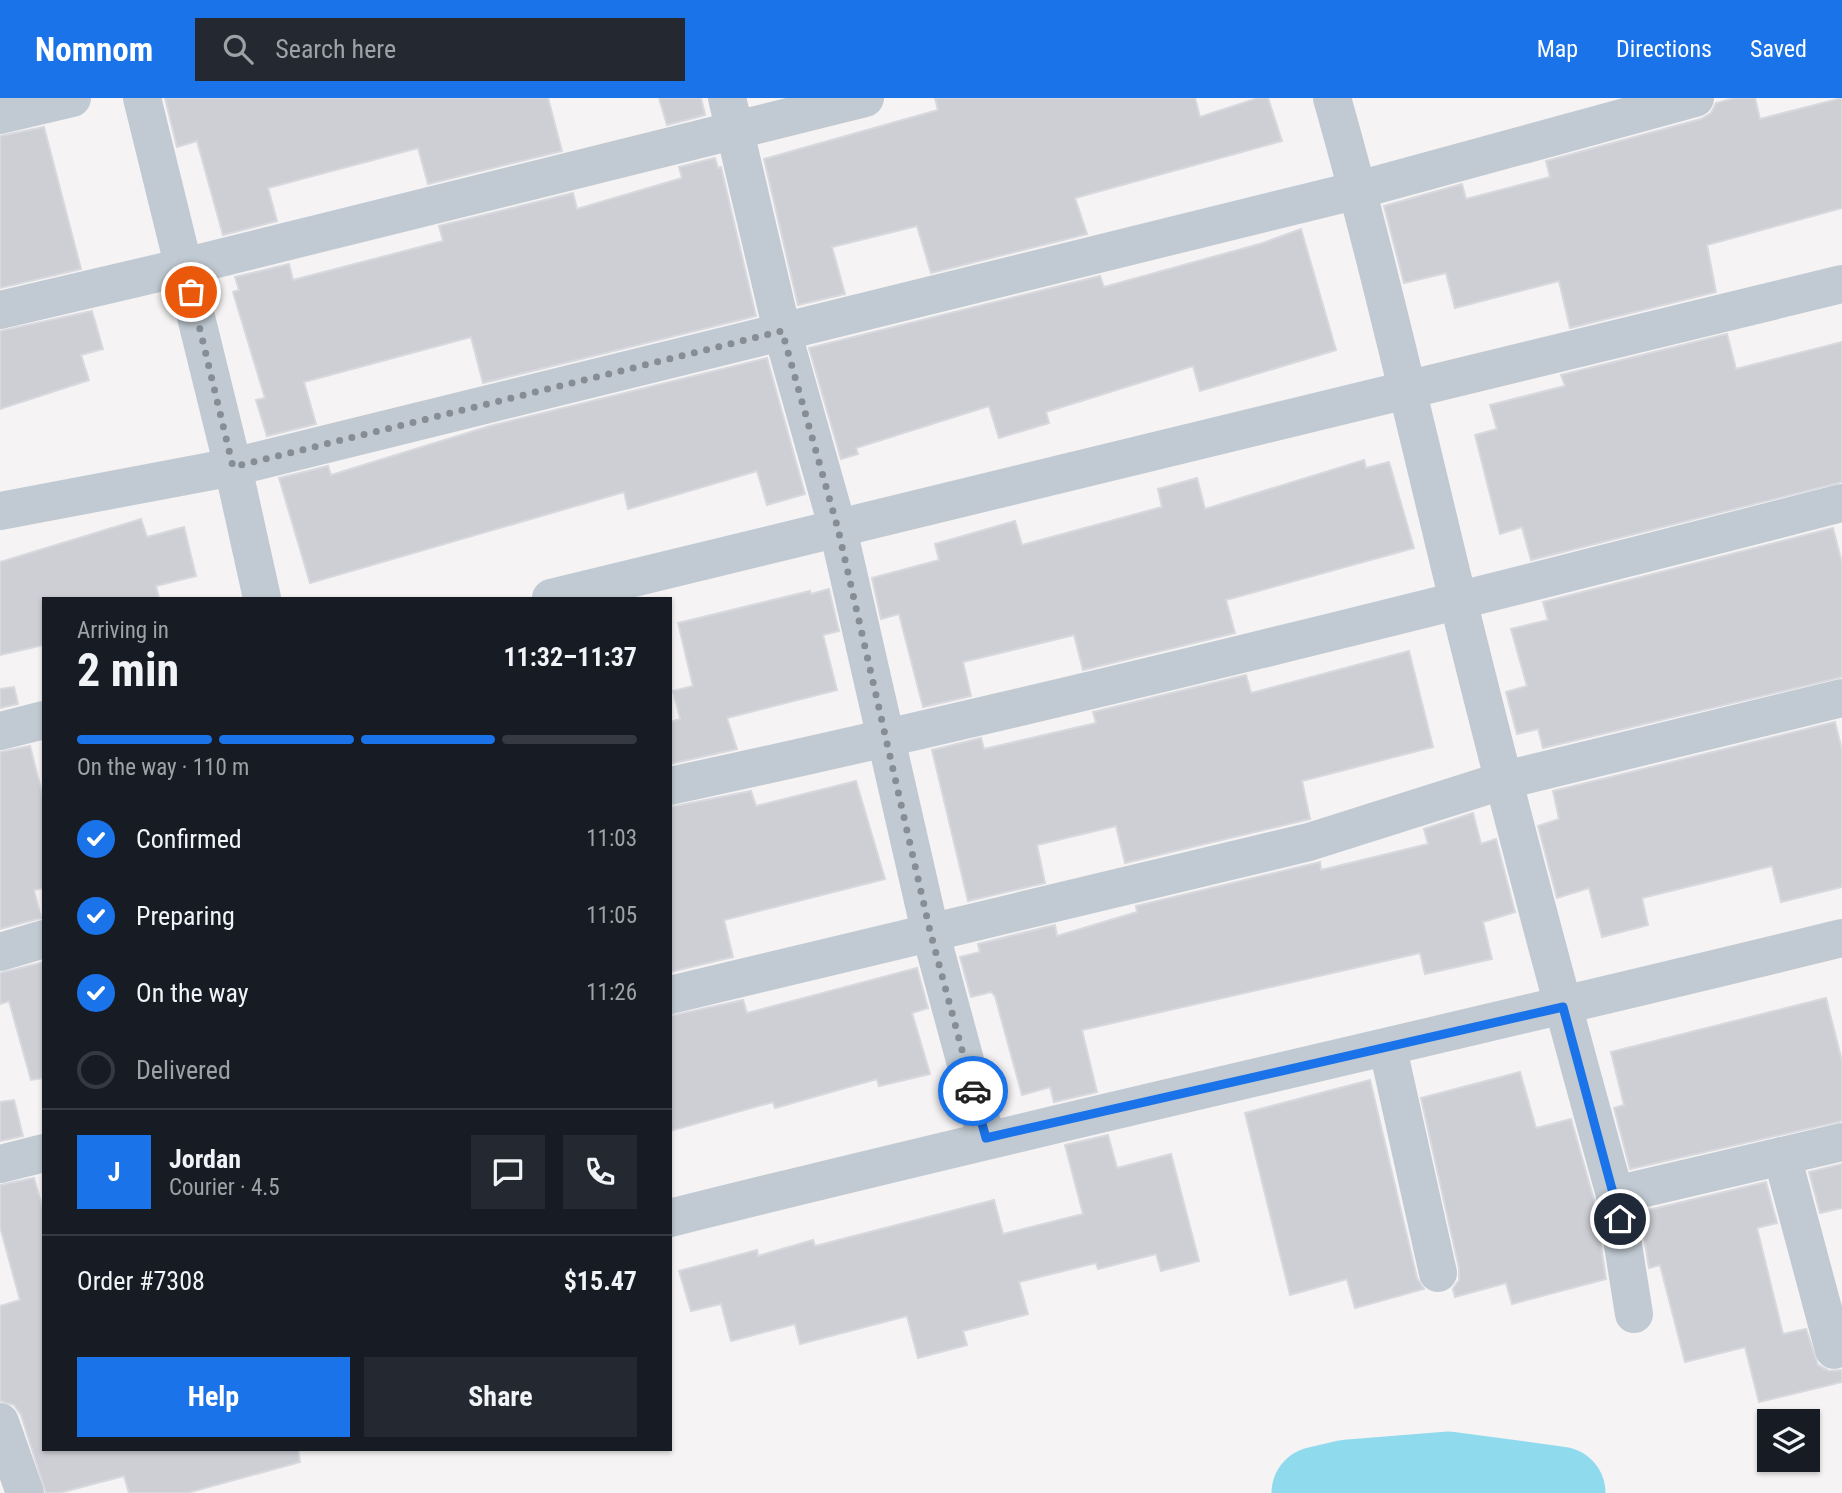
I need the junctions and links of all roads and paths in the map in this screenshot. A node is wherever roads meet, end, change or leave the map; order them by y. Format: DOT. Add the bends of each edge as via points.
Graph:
graph roads {
  1 [pos="72,98"];
  2 [pos="142,98"];
  3 [pos="865,98"];
  4 [pos="1332,98"];
  5 [pos="1695,98"];
  6 [pos="730,113"];
  7 [pos="0,115"];
  8 [pos="1358,190"];
  9 [pos="184,267"];
  10 [pos="1842,284"];
  11 [pos="0,310"];
  12 [pos="782,331"];
  13 [pos="1409,387"];
  14 [pos="233,467"];
  15 [pos="1842,503"];
  16 [pos="0,511"];
  17 [pos="838,529"];
  18 [pos="262,597"];
  19 [pos="555,597"];
  20 [pos="1458,601"];
  21 [pos="1842,698"];
  22 [pos="42,720"];
  23 [pos="0,730"];
  24 [pos="887,739"];
  25 [pos="1505,780"];
  26 [pos="672,786"];
  27 [pos="930,931"];
  28 [pos="1842,938"];
  29 [pos="42,940"];
  30 [pos="0,952"];
  31 [pos="672,995"];
  32 [pos="1563,1007"];
  33 [pos="1388,1048"];
  34 [pos="986,1138"];
  35 [pos="1842,1142"];
  36 [pos="42,1154"];
  37 [pos="1782,1156"];
  38 [pos="0,1164"];
  39 [pos="1615,1195"];
  40 [pos="672,1217"];
  41 [pos="1438,1273"];
  42 [pos="1634,1314"];
  43 [pos="1835,1350"];
  44 [pos="0,1422"];
  45 [pos="25,1493"];
  1 -- 7 [label="street"];
  2 -- 9 [label="street"];
  3 -- 6 [label="street"];
  4 -- 8 [label="street"];
  5 -- 8 [label="street"];
  6 -- 9 [label="street"];
  6 -- 12 [label="street"];
  8 -- 12 [label="street"];
  8 -- 13 [label="street"];
  9 -- 11 [label="street"];
  9 -- 14 [label="street"];
  10 -- 13 [label="street"];
  12 -- 14 [label="street"];
  12 -- 17 [label="street"];
  13 -- 17 [label="street"];
  13 -- 20 [label="street"];
  14 -- 16 [label="street"];
  14 -- 18 [label="street"];
  15 -- 20 [label="street"];
  17 -- 19 [label="street"];
  17 -- 24 [label="street"];
  20 -- 24 [label="street"];
  20 -- 25 [label="street"];
  21 -- 25 [label="street"];
  22 -- 23 [label="street"];
  24 -- 26 [label="street"];
  24 -- 27 [label="street"];
  25 -- 27 [label="street" via="1308,842"];
  25 -- 32 [label="street"];
  27 -- 31 [label="street"];
  27 -- 34 [label="street"];
  28 -- 32 [label="street"];
  29 -- 30 [label="street"];
  32 -- 33 [label="street"];
  32 -- 39 [label="street"];
  33 -- 34 [label="street"];
  33 -- 41 [label="street"];
  34 -- 40 [label="street"];
  35 -- 37 [label="street"];
  36 -- 38 [label="street"];
  37 -- 39 [label="street"];
  37 -- 43 [label="street"];
  39 -- 42 [label="street"];
  44 -- 45 [label="street"];
}
